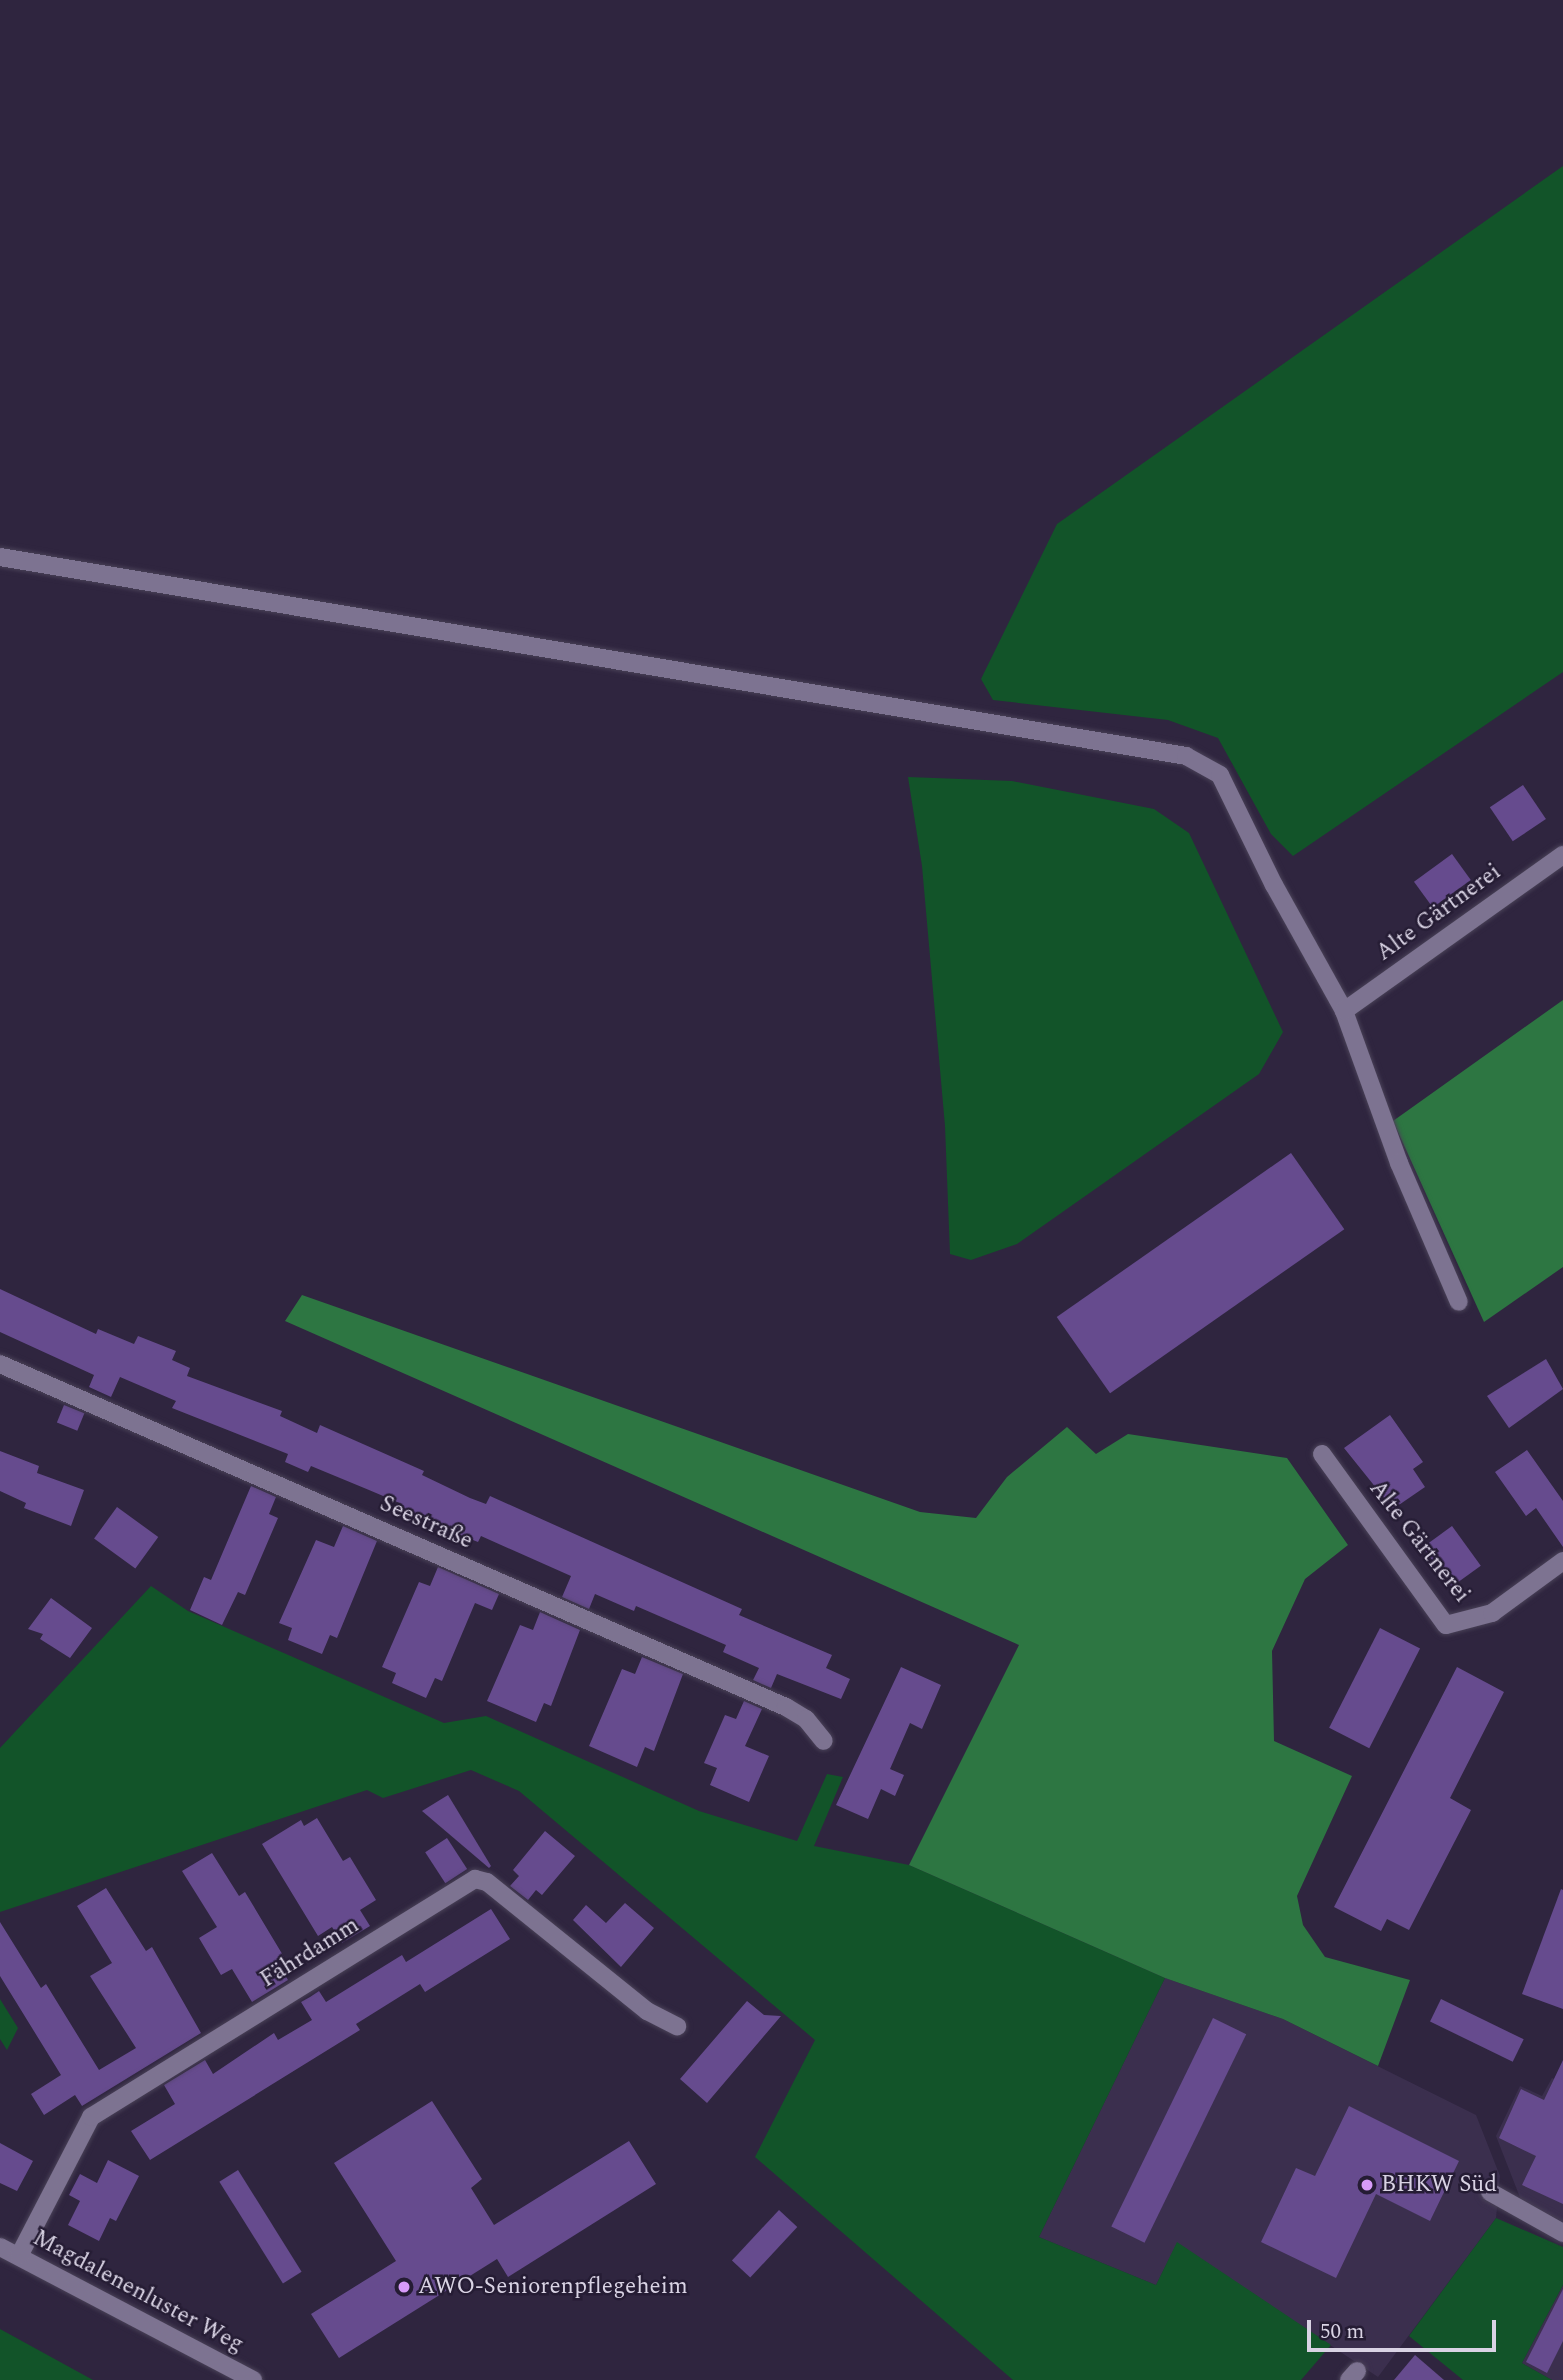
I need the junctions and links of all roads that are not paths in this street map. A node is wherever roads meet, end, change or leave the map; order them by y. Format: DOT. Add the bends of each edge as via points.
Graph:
graph roads {
  1 [pos="0,557"];
  2 [pos="1563,855"];
  3 [pos="1344,1011"];
  4 [pos="1459,1302"];
  5 [pos="0,1364"];
  6 [pos="1322,1454"];
  7 [pos="1563,1561"];
  8 [pos="824,1741"];
  9 [pos="677,2026"];
  10 [pos="1490,2192"];
  11 [pos="1563,2233"];
  12 [pos="0,2247"];
  13 [pos="19,2256"];
  14 [pos="253,2380"];
  1 -- 3 [label="street" via="1186,756 1220,775 1274,886"];
  2 -- 3 [label="street, Alte Gärtnerei"];
  3 -- 4 [label="street" via="1399,1163"];
  5 -- 8 [label="street, Seestraße" via="786,1707 806,1719"];
  6 -- 7 [label="street, Alte Gärtnerei" via="1446,1625 1492,1613"];
  9 -- 13 [label="street, Fährdamm" via="647,2011 487,1882 475,1880 91,2117"];
  10 -- 11 [label="street"];
  12 -- 13 [label="street, Magdalenenluster Weg"];
  13 -- 14 [label="street, Magdalenenluster Weg"];
}
